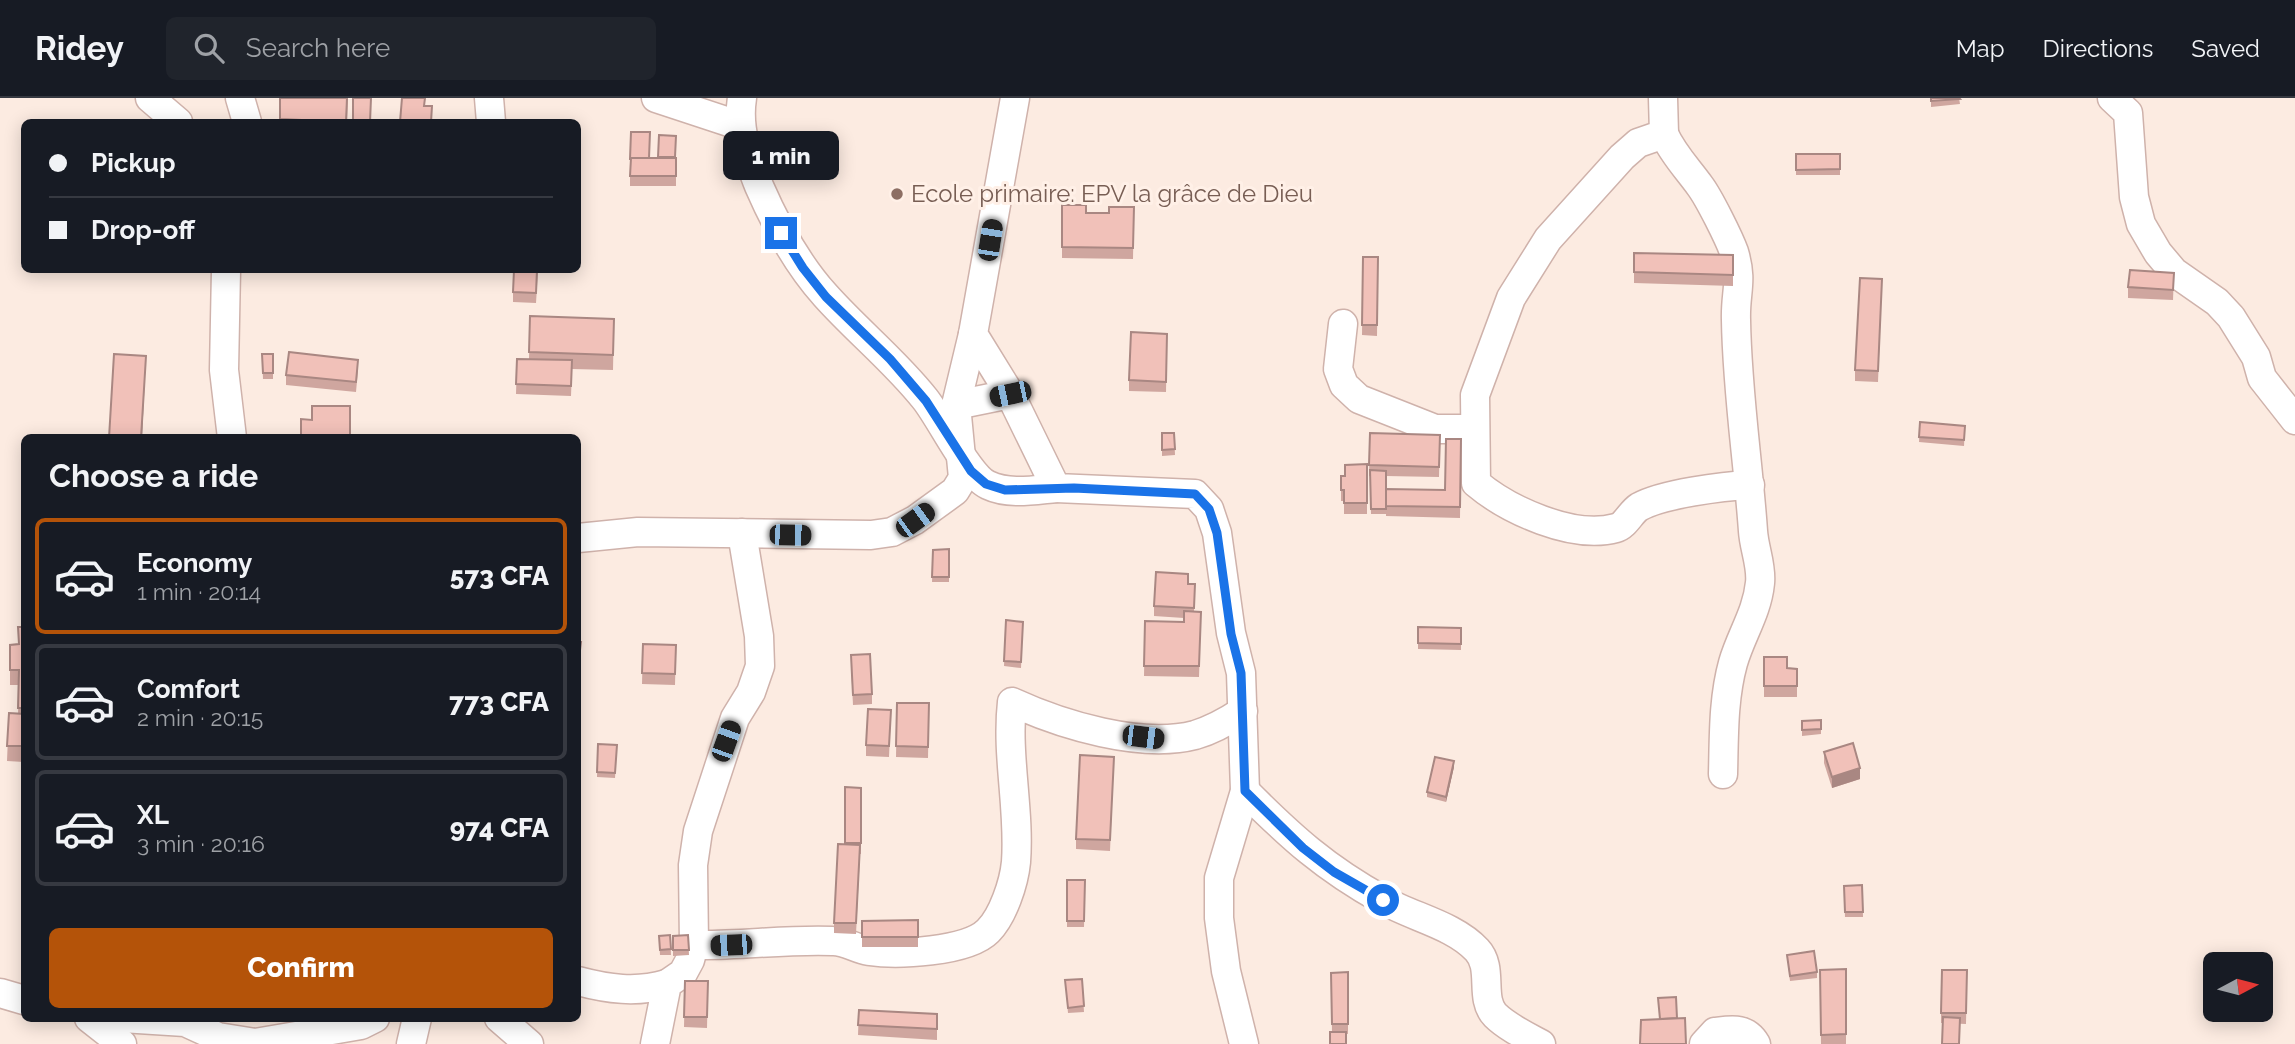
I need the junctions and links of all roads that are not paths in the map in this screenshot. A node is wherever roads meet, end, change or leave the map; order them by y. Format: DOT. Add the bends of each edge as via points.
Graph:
graph roads {
  1 [pos="150,98"];
  2 [pos="240,98"];
  3 [pos="489,98"];
  4 [pos="656,98"];
  5 [pos="742,98"];
  6 [pos="1015,98"];
  7 [pos="1663,98"];
  8 [pos="2112,98"];
  9 [pos="174,119"];
  10 [pos="246,119"];
  11 [pos="491,119"];
  12 [pos="741,126"];
  13 [pos="1664,134"];
  14 [pos="226,273"];
  15 [pos="1343,324"];
  16 [pos="973,334"];
  17 [pos="1010,394"];
  18 [pos="956,405"];
  19 [pos="2295,420"];
  20 [pos="1474,429"];
  21 [pos="232,434"];
  22 [pos="958,448"];
  23 [pos="1750,485"];
  24 [pos="1056,488"];
  25 [pos="742,533"];
  26 [pos="581,538"];
  27 [pos="1243,711"];
  28 [pos="1723,774"];
  29 [pos="1245,791"];
  30 [pos="694,945"];
  31 [pos="581,982"];
  32 [pos="667,984"];
  33 [pos="0,993"];
  34 [pos="21,999"];
  35 [pos="94,1022"];
  36 [pos="177,1022"];
  37 [pos="367,1022"];
  38 [pos="416,1022"];
  39 [pos="504,1022"];
  40 [pos="196,1030"];
  41 [pos="1250,1042"];
  42 [pos="122,1044"];
  43 [pos="411,1044"];
  44 [pos="529,1044"];
  45 [pos="655,1044"];
  46 [pos="1541,1044"];
  47 [pos="1704,1044"];
  48 [pos="1756,1044"];
  1 -- 9 [label="street"];
  2 -- 10 [label="street"];
  3 -- 11 [label="street"];
  4 -- 12 [label="street"];
  5 -- 12 [label="street"];
  6 -- 16 [label="street"];
  7 -- 13 [label="street"];
  8 -- 19 [label="street" via="2128,113 2134,197 2141,224 2174,272 2231,317 2256,357 2262,378"];
  12 -- 22 [label="street" via="758,184 803,268 905,375"];
  13 -- 20 [label="street" via="1638,143 1622,157 1548,239 1511,298 1497,331 1475,395"];
  13 -- 23 [label="street" via="1672,153 1702,188 1733,249 1741,280 1736,315 1738,392"];
  14 -- 21 [label="street" via="224,370"];
  15 -- 20 [label="street" via="1338,369 1344,385 1359,399 1435,429"];
  16 -- 17 [label="street"];
  16 -- 18 [label="street"];
  17 -- 18 [label="street"];
  17 -- 24 [label="street"];
  18 -- 22 [label="street"];
  20 -- 23 [label="street" via="1476,483 1550,524 1620,528 1640,506 1678,495"];
  22 -- 24 [label="street" via="971,471 986,484 1005,490"];
  22 -- 25 [label="street" via="962,478 955,491 892,532 834,536"];
  23 -- 28 [label="street" via="1761,580 1755,613 1733,662 1725,704"];
  24 -- 27 [label="street" via="1195,494 1209,509 1241,673"];
  25 -- 26 [label="street"];
  25 -- 30 [label="street" via="760,666 751,692 734,718 698,831 693,865"];
  27 -- 29 [label="street"];
  27 -- 30 [label="street" via="1195,735 1165,739 1087,729 1012,702 1009,730 1016,863 1007,896 989,930 978,938 901,952 864,950 833,940"];
  29 -- 41 [label="street" via="1219,878 1219,918 1226,971"];
  29 -- 46 [label="street" via="1334,872 1468,942 1485,962 1494,1014"];
  30 -- 32 [label="street" via="683,973"];
  31 -- 32 [label="street" via="621,990"];
  32 -- 45 [label="street"];
  33 -- 34 [label="street"];
  35 -- 42 [label="street"];
  36 -- 40 [label="street"];
  37 -- 40 [label="street" via="255,1043"];
  38 -- 43 [label="street"];
  39 -- 44 [label="street"];
  47 -- 48 [label="street" via="1715,1032 1738,1029"];
}
